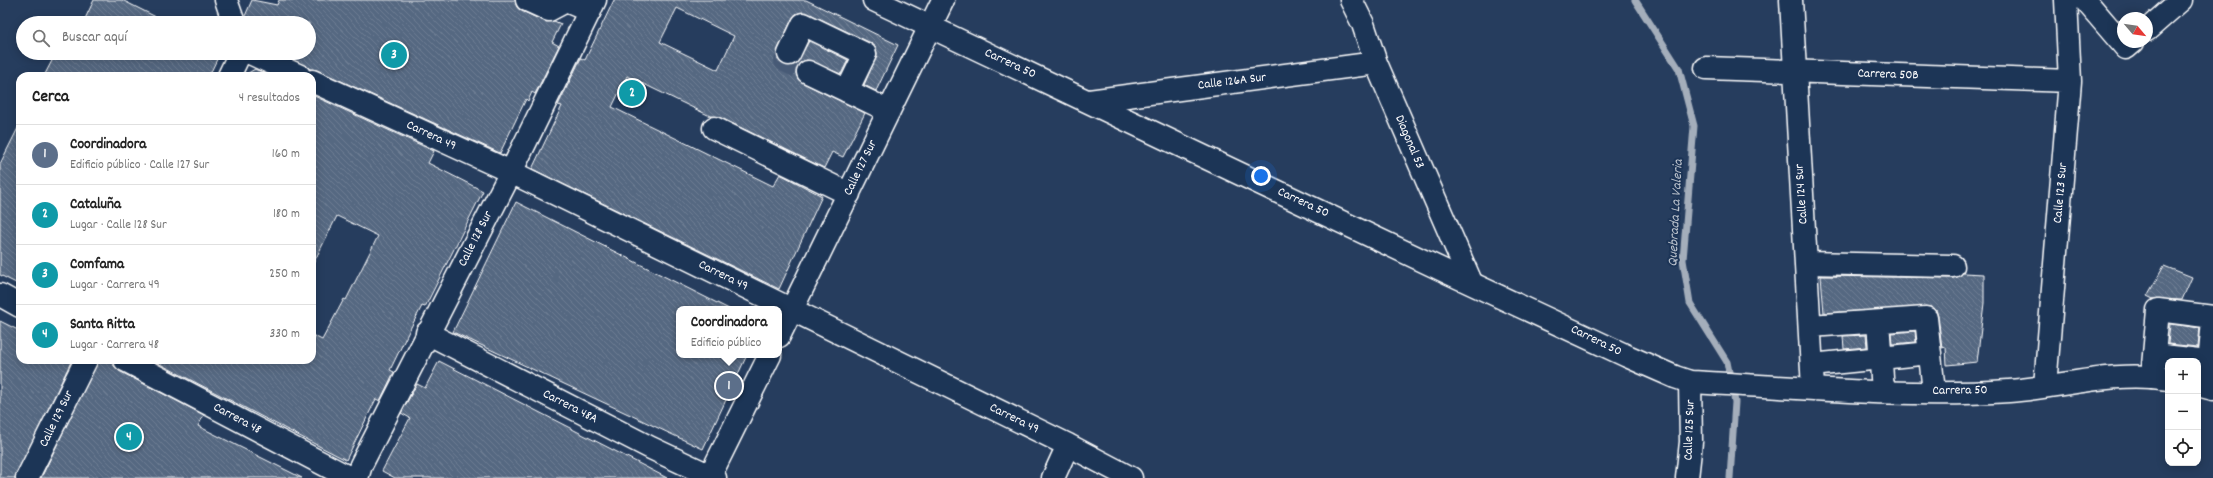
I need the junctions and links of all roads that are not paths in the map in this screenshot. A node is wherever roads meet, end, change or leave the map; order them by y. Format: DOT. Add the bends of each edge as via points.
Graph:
graph roads {
  1 [pos="226,0"];
  2 [pos="528,0"];
  3 [pos="874,0"];
  4 [pos="943,0"];
  5 [pos="1350,0"];
  6 [pos="1791,0"];
  7 [pos="2066,0"];
  8 [pos="2085,0"];
  9 [pos="2181,0"];
  10 [pos="593,6"];
  11 [pos="232,16"];
  12 [pos="2153,25"];
  13 [pos="930,27"];
  14 [pos="2117,32"];
  15 [pos="789,54"];
  16 [pos="237,60"];
  17 [pos="265,60"];
  18 [pos="1376,63"];
  19 [pos="1706,68"];
  20 [pos="231,72"];
  21 [pos="291,72"];
  22 [pos="808,72"];
  23 [pos="1794,72"];
  24 [pos="2070,81"];
  25 [pos="316,83"];
  26 [pos="847,91"];
  27 [pos="1089,101"];
  28 [pos="889,111"];
  29 [pos="714,128"];
  30 [pos="511,172"];
  31 [pos="849,194"];
  32 [pos="1806,263"];
  33 [pos="1953,266"];
  34 [pos="1471,282"];
  35 [pos="0,295"];
  36 [pos="16,304"];
  37 [pos="792,309"];
  38 [pos="2213,316"];
  39 [pos="2213,320"];
  40 [pos="1878,322"];
  41 [pos="1810,326"];
  42 [pos="782,330"];
  43 [pos="428,333"];
  44 [pos="1930,353"];
  45 [pos="2154,355"];
  46 [pos="1881,357"];
  47 [pos="769,358"];
  48 [pos="2208,361"];
  49 [pos="84,364"];
  50 [pos="132,364"];
  51 [pos="1812,364"];
  52 [pos="2160,378"];
  53 [pos="1690,382"];
  54 [pos="2045,386"];
  55 [pos="2206,387"];
  56 [pos="1814,388"];
  57 [pos="1883,391"];
  58 [pos="1934,392"];
  59 [pos="1068,445"];
  60 [pos="711,477"];
  61 [pos="27,478"];
  62 [pos="350,478"];
  63 [pos="357,478"];
  64 [pos="1053,478"];
  65 [pos="1131,478"];
  66 [pos="1687,478"];
  1 -- 11 [label="street"];
  2 -- 10 [label="street" via="549,10 566,1"];
  3 -- 13 [label="street, Carrera 50"];
  4 -- 13 [label="street, Calle 127 Sur"];
  5 -- 18 [label="street, Diagonal 53" via="1363,24"];
  6 -- 23 [label="street, Calle 124 Sur"];
  7 -- 24 [label="street, Calle 123 Sur"];
  8 -- 14 [label="street"];
  9 -- 12 [label="street"];
  10 -- 30 [label="street, Calle 128 Sur"];
  13 -- 27 [label="street, Carrera 50"];
  13 -- 28 [label="street, Calle 127 Sur"];
  15 -- 26 [label="street" via="803,24 865,54"];
  16 -- 20 [label="street"];
  17 -- 21 [label="street"];
  18 -- 27 [label="street, Calle 126A Sur"];
  18 -- 34 [label="street, Diagonal 53"];
  19 -- 23 [label="street, Carrera 50B"];
  22 -- 26 [label="street"];
  23 -- 24 [label="street, Carrera 50B"];
  23 -- 32 [label="street, Calle 124 Sur"];
  24 -- 54 [label="street, Calle 123 Sur"];
  25 -- 30 [label="street, Carrera 49"];
  26 -- 28 [label="street"];
  27 -- 34 [label="street, Carrera 50"];
  28 -- 31 [label="street, Calle 127 Sur"];
  29 -- 31 [label="street"];
  30 -- 37 [label="street, Carrera 49"];
  30 -- 43 [label="street, Calle 128 Sur"];
  31 -- 37 [label="street, Calle 127 Sur"];
  32 -- 33 [label="street"];
  32 -- 41 [label="street, Calle 124 Sur"];
  34 -- 53 [label="street, Carrera 50" via="1627,356"];
  35 -- 36 [label="street"];
  37 -- 42 [label="street, Calle 127 Sur"];
  37 -- 59 [label="street, Carrera 49"];
  38 -- 45 [label="street" via="2158,310"];
  39 -- 48 [label="street"];
  40 -- 41 [label="street"];
  40 -- 44 [label="street" via="1926,318"];
  40 -- 46 [label="street"];
  41 -- 51 [label="street, Calle 124 Sur"];
  43 -- 60 [label="street, Carrera 48A"];
  43 -- 63 [label="street, Calle 128 Sur" via="361,465"];
  44 -- 46 [label="street"];
  44 -- 58 [label="street"];
  45 -- 48 [label="street"];
  45 -- 52 [label="street"];
  46 -- 51 [label="street"];
  46 -- 57 [label="street"];
  47 -- 60 [label="street"];
  48 -- 55 [label="street"];
  49 -- 61 [label="street, Calle 129 Sur"];
  50 -- 62 [label="street, Carrera 48"];
  51 -- 56 [label="street, Calle 124 Sur"];
  52 -- 54 [label="street, Carrera 50" via="2130,376"];
  53 -- 56 [label="street, Carrera 50"];
  53 -- 66 [label="street, Calle 125 Sur" via="1691,442"];
  54 -- 58 [label="street, Carrera 50" via="2009,391"];
  56 -- 57 [label="street, Carrera 50"];
  57 -- 58 [label="street, Carrera 50"];
  59 -- 64 [label="street"];
  59 -- 65 [label="street, Carrera 49"];
}
